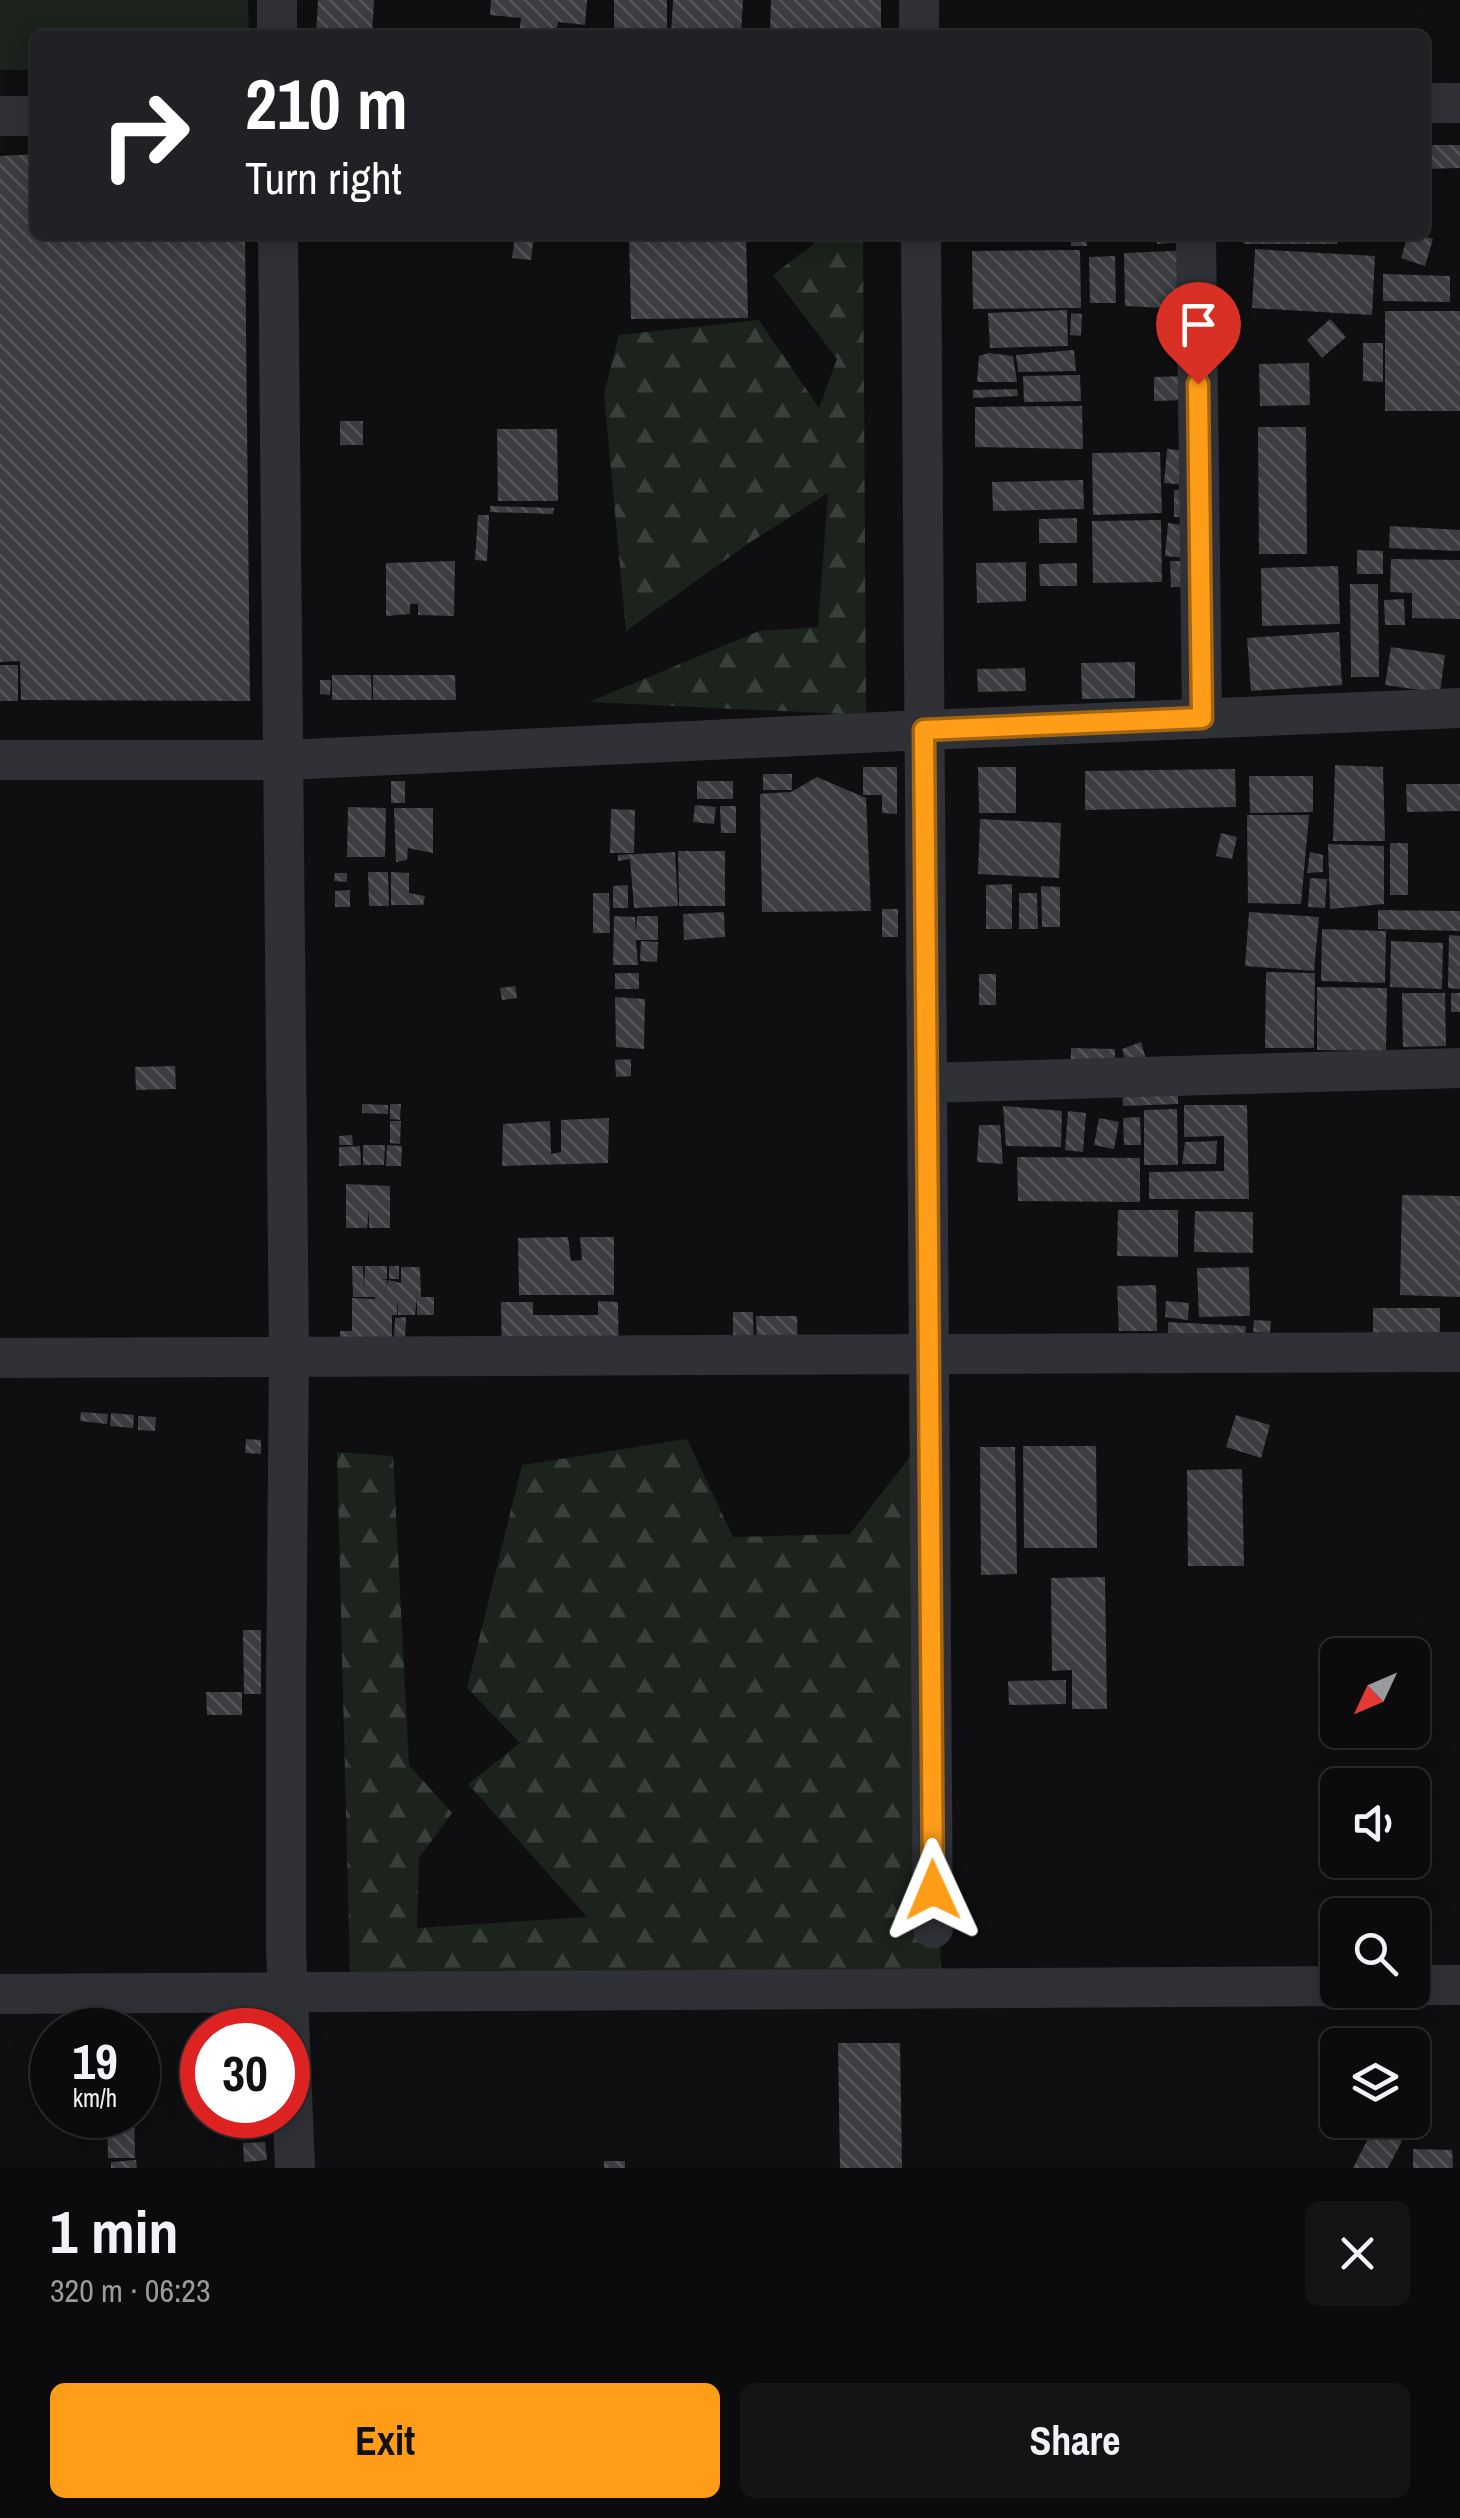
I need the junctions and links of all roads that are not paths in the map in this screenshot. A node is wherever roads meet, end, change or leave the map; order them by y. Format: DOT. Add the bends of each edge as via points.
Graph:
graph roads {
  1 [pos="277,0"];
  2 [pos="919,0"];
  3 [pos="277,30"];
  4 [pos="920,30"];
  5 [pos="1460,103"];
  6 [pos="1430,104"];
  7 [pos="0,116"];
  8 [pos="30,116"];
  9 [pos="278,240"];
  10 [pos="921,240"];
  11 [pos="1196,240"];
  12 [pos="1460,708"];
  13 [pos="1202,718"];
  14 [pos="924,730"];
  15 [pos="0,760"];
  16 [pos="285,760"];
  17 [pos="1460,1068"];
  18 [pos="927,1083"];
  19 [pos="1460,1352"];
  20 [pos="929,1354"];
  21 [pos="290,1357"];
  22 [pos="0,1358"];
  23 [pos="933,1928"];
  24 [pos="1430,1985"];
  25 [pos="1460,1985"];
  26 [pos="1320,1986"];
  27 [pos="288,1992"];
  28 [pos="0,1994"];
  29 [pos="295,2168"];
  1 -- 3 [label="street"];
  2 -- 4 [label="street"];
  5 -- 6 [label="street"];
  7 -- 8 [label="street"];
  9 -- 16 [label="street"];
  10 -- 14 [label="street"];
  11 -- 13 [label="street"];
  12 -- 13 [label="street"];
  13 -- 14 [label="street"];
  14 -- 16 [label="street"];
  14 -- 18 [label="street"];
  15 -- 16 [label="street"];
  16 -- 21 [label="street"];
  17 -- 18 [label="street"];
  18 -- 20 [label="street"];
  19 -- 20 [label="street"];
  20 -- 21 [label="street"];
  20 -- 23 [label="street"];
  21 -- 22 [label="street"];
  21 -- 27 [label="street"];
  24 -- 25 [label="street"];
  26 -- 27 [label="street"];
  27 -- 28 [label="street"];
  27 -- 29 [label="street"];
}
